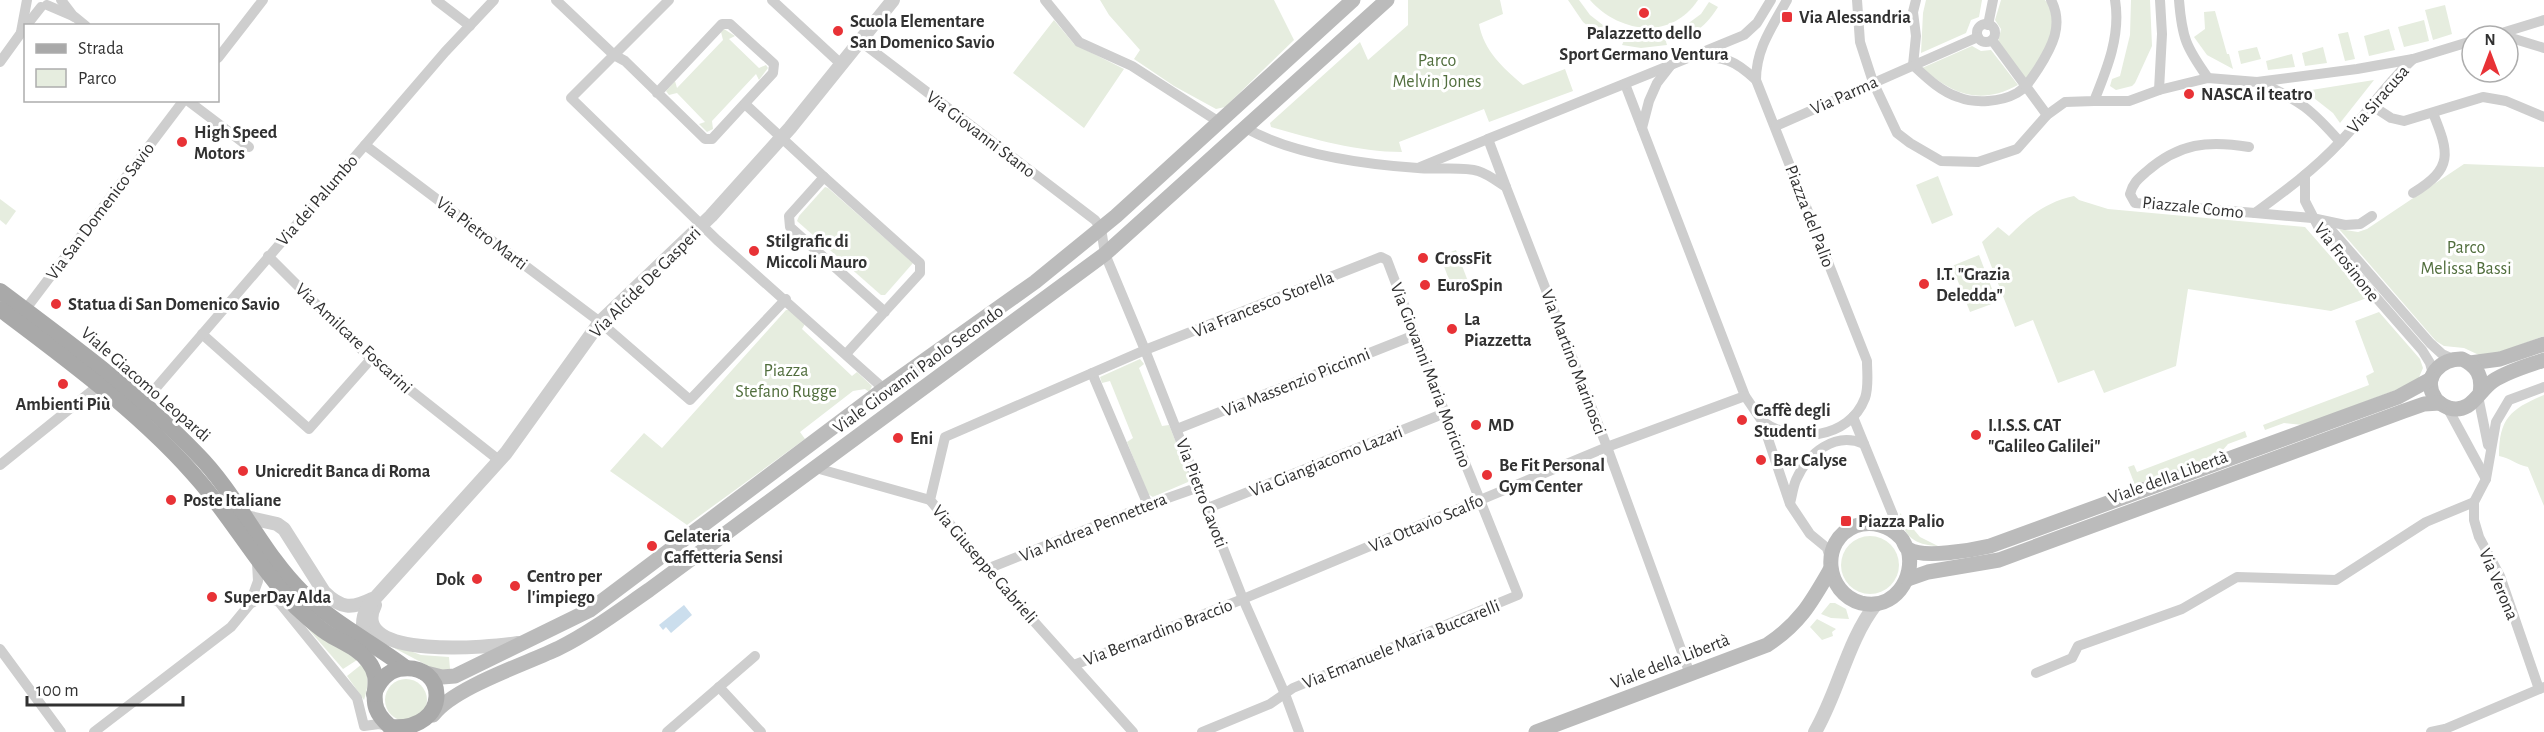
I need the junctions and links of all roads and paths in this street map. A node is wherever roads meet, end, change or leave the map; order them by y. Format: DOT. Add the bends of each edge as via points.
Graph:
graph roads {
  1 [pos="27,0"];
  2 [pos="61,0"];
  3 [pos="263,0"];
  4 [pos="436,0"];
  5 [pos="494,0"];
  6 [pos="556,0"];
  7 [pos="669,0"];
  8 [pos="772,0"];
  9 [pos="893,0"];
  10 [pos="1045,0"];
  11 [pos="1352,0"];
  12 [pos="1386,0"];
  13 [pos="1771,0"];
  14 [pos="1787,0"];
  15 [pos="1857,0"];
  16 [pos="1916,0"];
  17 [pos="2051,0"];
  18 [pos="2115,0"];
  19 [pos="2160,0"];
  20 [pos="2179,0"];
  21 [pos="1992,1"];
  22 [pos="47,4"];
  23 [pos="75,17"];
  24 [pos="2544,20"];
  25 [pos="24,24"];
  26 [pos="28,24"];
  27 [pos="84,24"];
  28 [pos="1988,24"];
  29 [pos="470,26"];
  30 [pos="24,28"];
  31 [pos="2520,29"];
  32 [pos="1978,37"];
  33 [pos="1992,40"];
  34 [pos="860,41"];
  35 [pos="2520,41"];
  36 [pos="2460,44"];
  37 [pos="2544,48"];
  38 [pos="614,55"];
  39 [pos="1694,56"];
  40 [pos="219,57"];
  41 [pos="2413,58"];
  42 [pos="0,62"];
  43 [pos="842,64"];
  44 [pos="1671,65"];
  45 [pos="1912,65"];
  46 [pos="2208,78"];
  47 [pos="1756,80"];
  48 [pos="1873,82"];
  49 [pos="2257,82"];
  50 [pos="1624,84"];
  51 [pos="2025,86"];
  52 [pos="2159,90"];
  53 [pos="657,93"];
  54 [pos="2094,101"];
  55 [pos="184,102"];
  56 [pos="189,102"];
  57 [pos="745,104"];
  58 [pos="2371,105"];
  59 [pos="2433,113"];
  60 [pos="2047,115"];
  61 [pos="2544,117"];
  62 [pos="1219,122"];
  63 [pos="1776,126"];
  64 [pos="1244,127"];
  65 [pos="1642,129"];
  66 [pos="780,138"];
  67 [pos="1488,139"];
  68 [pos="2340,142"];
  69 [pos="364,144"];
  70 [pos="249,147"];
  71 [pos="2249,147"];
  72 [pos="1418,168"];
  73 [pos="2305,175"];
  74 [pos="824,177"];
  75 [pos="1506,187"];
  76 [pos="2413,193"];
  77 [pos="2255,213"];
  78 [pos="2372,216"];
  79 [pos="2312,218"];
  80 [pos="702,225"];
  81 [pos="1101,228"];
  82 [pos="1105,254"];
  83 [pos="268,256"];
  84 [pos="1381,256"];
  85 [pos="0,291"];
  86 [pos="786,299"];
  87 [pos="0,309"];
  88 [pos="885,312"];
  89 [pos="21,316"];
  90 [pos="600,322"];
  91 [pos="202,334"];
  92 [pos="1415,335"];
  93 [pos="2544,344"];
  94 [pos="1145,350"];
  95 [pos="846,354"];
  96 [pos="371,359"];
  97 [pos="2453,359"];
  98 [pos="2544,360"];
  99 [pos="2470,363"];
  100 [pos="1092,373"];
  101 [pos="2432,377"];
  102 [pos="98,386"];
  103 [pos="2544,387"];
  104 [pos="884,389"];
  105 [pos="2479,394"];
  106 [pos="1745,396"];
  107 [pos="143,403"];
  108 [pos="2443,405"];
  109 [pos="898,407"];
  110 [pos="1445,414"];
  111 [pos="1853,417"];
  112 [pos="1762,421"];
  113 [pos="1177,429"];
  114 [pos="1813,436"];
  115 [pos="1864,444"];
  116 [pos="1607,447"];
  117 [pos="2490,452"];
  118 [pos="1814,454"];
  119 [pos="500,461"];
  120 [pos="0,465"];
  121 [pos="816,468"];
  122 [pos="2486,479"];
  123 [pos="1199,486"];
  124 [pos="930,500"];
  125 [pos="1480,500"];
  126 [pos="2474,502"];
  127 [pos="1790,504"];
  128 [pos="1148,505"];
  129 [pos="1208,508"];
  130 [pos="246,517"];
  131 [pos="1894,531"];
  132 [pos="1908,549"];
  133 [pos="255,554"];
  134 [pos="1830,564"];
  135 [pos="987,569"];
  136 [pos="639,575"];
  137 [pos="1908,579"];
  138 [pos="650,590"];
  139 [pos="380,596"];
  140 [pos="1518,596"];
  141 [pos="1848,597"];
  142 [pos="1243,599"];
  143 [pos="250,604"];
  144 [pos="1876,604"];
  145 [pos="1807,610"];
  146 [pos="529,642"];
  147 [pos="368,643"];
  148 [pos="0,649"];
  149 [pos="1851,649"];
  150 [pos="755,656"];
  151 [pos="1074,665"];
  152 [pos="414,670"];
  153 [pos="2036,673"];
  154 [pos="1690,674"];
  155 [pos="719,687"];
  156 [pos="2541,688"];
  157 [pos="374,694"];
  158 [pos="1285,694"];
  159 [pos="433,716"];
  160 [pos="360,729"];
  161 [pos="394,730"];
  162 [pos="421,730"];
  163 [pos="59,731"];
  164 [pos="1816,731"];
  165 [pos="94,732"];
  166 [pos="667,732"];
  167 [pos="761,732"];
  168 [pos="1133,732"];
  169 [pos="1202,732"];
  170 [pos="1299,732"];
  171 [pos="1536,732"];
  172 [pos="2431,732"];
  1 -- 22 [label="street" via="36,6"];
  1 -- 25 [label="street"];
  2 -- 23 [label="street"];
  3 -- 40 [label="street"];
  4 -- 29 [label="street"];
  5 -- 29 [label="street, Via dei Palumbo"];
  6 -- 38 [label="street"];
  7 -- 38 [label="street"];
  8 -- 43 [label="street"];
  9 -- 34 [label="street, Via Alcide De Gasperi"];
  10 -- 62 [label="street" via="1079,42 1132,66"];
  11 -- 62 [label="main road, Viale Giovanni Paolo Secondo"];
  12 -- 64 [label="main road, Viale Giovanni Paolo Secondo"];
  13 -- 39 [label="street, Piazza del Palio" via="1757,23 1744,34"];
  14 -- 47 [label="street" via="1760,47"];
  15 -- 48 [label="street" via="1860,42"];
  16 -- 45 [label="street"];
  17 -- 51 [label="street" via="2056,10 2054,41"];
  18 -- 54 [label="street" via="2115,36"];
  19 -- 52 [label="street"];
  20 -- 46 [label="street" via="2182,34"];
  21 -- 28 [label="street"];
  22 -- 23 [label="street"];
  22 -- 26 [label="street"];
  23 -- 27 [label="street"];
  24 -- 31 [label="street"];
  28 -- 32 [label="street" via="1978,29"];
  28 -- 33 [label="street" via="1994,30"];
  29 -- 69 [label="street, Via dei Palumbo"];
  30 -- 42 [label="street"];
  32 -- 33 [label="street" via="1984,42"];
  32 -- 45 [label="street, Via Parma"];
  33 -- 51 [label="street"];
  34 -- 43 [label="street, Via Alcide De Gasperi"];
  34 -- 81 [label="street, Via Giovanni Stano"];
  35 -- 37 [label="street"];
  36 -- 41 [label="street, Via Siracusa"];
  38 -- 53 [label="street"];
  38 -- 80 [label="street" via="571,98"];
  39 -- 44 [label="street, Piazza del Palio"];
  39 -- 47 [label="street, Piazza del Palio" via="1721,57 1739,64"];
  41 -- 49 [label="street, Via Siracusa"];
  41 -- 58 [label="street, Via Siracusa"];
  43 -- 66 [label="street, Via Alcide De Gasperi"];
  44 -- 50 [label="street, Piazza del Palio"];
  44 -- 65 [label="street" via="1657,83"];
  45 -- 48 [label="street, Via Parma"];
  45 -- 51 [label="street" via="1959,98 2000,99"];
  46 -- 49 [label="street, Via Siracusa"];
  46 -- 52 [label="street, Via Siracusa"];
  47 -- 63 [label="street, Piazza del Palio"];
  48 -- 60 [label="street" via="1897,133 1941,160 1978,162 2017,149"];
  48 -- 63 [label="street, Via Parma"];
  49 -- 68 [label="street, Via Siracusa" via="2289,94 2314,112"];
  50 -- 65 [label="street"];
  50 -- 67 [label="street, Piazza del Palio"];
  51 -- 60 [label="street"];
  52 -- 54 [label="street, Via Siracusa" via="2129,101"];
  53 -- 57 [label="street" via="705,139 712,139"];
  53 -- 57 [label="street" via="722,24 730,24 774,64 773,73"];
  54 -- 60 [label="street" via="2065,102"];
  55 -- 89 [label="street, Via San Domenico Savio"];
  56 -- 70 [label="street"];
  57 -- 66 [label="street"];
  58 -- 59 [label="street" via="2391,118 2404,120"];
  58 -- 68 [label="street, Via Siracusa"];
  59 -- 61 [label="street" via="2483,97 2506,101"];
  59 -- 76 [label="street" via="2444,141 2446,160"];
  62 -- 81 [label="main road, Viale Giovanni Paolo Secondo"];
  63 -- 111 [label="street, Piazza del Palio" via="1867,361 1865,399"];
  64 -- 72 [label="street" via="1264,138 1306,150"];
  64 -- 82 [label="main road, Viale Giovanni Paolo Secondo"];
  65 -- 106 [label="street"];
  66 -- 74 [label="street"];
  66 -- 80 [label="street, Via Alcide De Gasperi"];
  67 -- 72 [label="street"];
  67 -- 75 [label="street, Via Martino Marinosci"];
  68 -- 73 [label="street, Piazzale Como"];
  69 -- 83 [label="street, Via dei Palumbo"];
  69 -- 90 [label="street, Via Pietro Marti"];
  71 -- 77 [label="street, Piazzale Como" via="2195,144 2173,152 2133,183 2130,194 2135,203"];
  72 -- 75 [label="street" via="1478,171"];
  73 -- 77 [label="street, Piazzale Como"];
  73 -- 79 [label="street" via="2305,201"];
  74 -- 88 [label="street" via="789,216 790,227"];
  74 -- 88 [label="street" via="920,263 920,273"];
  75 -- 116 [label="street, Via Martino Marinosci"];
  77 -- 79 [label="street, Piazzale Como"];
  78 -- 79 [label="street, Piazzale Como" via="2360,224 2344,225"];
  79 -- 97 [label="street, Via Frosinone" via="2332,231 2430,343"];
  79 -- 101 [label="street, Via Frosinone" via="2324,238 2422,350"];
  80 -- 86 [label="street"];
  80 -- 90 [label="street, Via Alcide De Gasperi"];
  81 -- 82 [label="street, Via Pietro Cavoti"];
  81 -- 104 [label="main road, Viale Giovanni Paolo Secondo" via="1035,282"];
  82 -- 94 [label="street, Via Pietro Cavoti"];
  82 -- 109 [label="main road, Viale Giovanni Paolo Secondo"];
  83 -- 91 [label="street, Via dei Palumbo"];
  83 -- 96 [label="street, Via Amilcare Foscarini"];
  84 -- 92 [label="street, Via Giovanni Maria Moricino" via="1387,260"];
  84 -- 94 [label="street, Via Francesco Storella"];
  85 -- 89 [label="main road, Viale Giacomo Leopardi"];
  86 -- 90 [label="street, Via Pietro Marti" via="690,400"];
  86 -- 95 [label="street"];
  87 -- 89 [label="main road, Viale Giacomo Leopardi"];
  88 -- 95 [label="street"];
  89 -- 102 [label="main road, Viale Giacomo Leopardi"];
  89 -- 107 [label="main road, Viale Giacomo Leopardi" via="105,370"];
  90 -- 119 [label="street, Via Alcide De Gasperi"];
  91 -- 96 [label="street" via="309,429"];
  91 -- 107 [label="street, Via dei Palumbo"];
  92 -- 110 [label="street, Via Giovanni Maria Moricino"];
  92 -- 113 [label="street, Via Massenzio Piccinni"];
  93 -- 99 [label="main road" via="2500,359"];
  94 -- 100 [label="street, Via Giuseppe Gabrieli"];
  94 -- 113 [label="street, Via Pietro Cavoti"];
  95 -- 104 [label="street"];
  96 -- 119 [label="street, Via Amilcare Foscarini"];
  97 -- 99 [label="main road"];
  97 -- 101 [label="main road, Viale della Libertà"];
  98 -- 105 [label="main road, Viale della Libertà" via="2492,381"];
  99 -- 105 [label="main road" via="2480,376"];
  100 -- 124 [label="street, Via Giuseppe Gabrieli" via="945,437"];
  100 -- 128 [label="street"];
  101 -- 108 [label="main road" via="2431,388"];
  101 -- 132 [label="main road, Viale della Libertà" via="2398,397 2010,540 1942,554"];
  102 -- 120 [label="street"];
  102 -- 133 [label="main road, Viale Giacomo Leopardi" via="162,442 202,484"];
  103 -- 117 [label="street" via="2509,400 2496,422"];
  104 -- 109 [label="main road"];
  104 -- 136 [label="main road, Viale Giovanni Paolo Secondo"];
  105 -- 108 [label="main road, Viale della Libertà" via="2465,408"];
  105 -- 117 [label="street"];
  106 -- 112 [label="street"];
  106 -- 116 [label="street, Via Ottavio Scalfo"];
  107 -- 130 [label="main road, Viale Giacomo Leopardi" via="218,477"];
  108 -- 122 [label="street"];
  108 -- 137 [label="main road, Viale della Libertà" via="2414,408 1999,560"];
  109 -- 121 [label="main road, Viale Giovanni Paolo Secondo"];
  110 -- 125 [label="street, Via Giovanni Maria Moricino"];
  110 -- 129 [label="street, Via Giangiacomo Lazari"];
  111 -- 114 [label="street" via="1834,430"];
  111 -- 115 [label="street"];
  112 -- 114 [label="street" via="1775,430"];
  112 -- 127 [label="street"];
  113 -- 123 [label="street, Via Pietro Cavoti"];
  114 -- 118 [label="street" via="1818,440"];
  115 -- 118 [label="street" via="1852,439 1838,440"];
  115 -- 131 [label="street" via="1893,515"];
  116 -- 125 [label="street, Via Ottavio Scalfo"];
  116 -- 154 [label="street, Via Martino Marinosci"];
  117 -- 122 [label="street"];
  118 -- 127 [label="street" via="1795,480"];
  119 -- 139 [label="street, Via Alcide De Gasperi"];
  121 -- 124 [label="street"];
  121 -- 138 [label="main road, Viale Giovanni Paolo Secondo"];
  122 -- 126 [label="street"];
  123 -- 128 [label="street, Via Andrea Pennettera"];
  123 -- 129 [label="street, Via Pietro Cavoti"];
  124 -- 135 [label="street, Via Giuseppe Gabrieli"];
  125 -- 140 [label="street, Via Giovanni Maria Moricino"];
  125 -- 142 [label="street, Via Ottavio Scalfo"];
  126 -- 153 [label="street" via="2426,522 2336,580 2237,577 2182,609 2078,646 2072,658"];
  126 -- 156 [label="street, Via Verona" via="2479,537 2500,576"];
  127 -- 134 [label="street" via="1810,534 1827,548"];
  128 -- 135 [label="street, Via Andrea Pennettera"];
  129 -- 142 [label="street, Via Pietro Cavoti"];
  130 -- 139 [label="street" via="284,529 331,598 353,607"];
  130 -- 147 [label="main road, Viale Giacomo Leopardi" via="303,593"];
  131 -- 132 [label="main road"];
  131 -- 134 [label="main road, Viale della Libertà" via="1868,523 1854,527 1839,539"];
  132 -- 137 [label="main road"];
  133 -- 143 [label="street" via="258,581"];
  133 -- 157 [label="main road, Viale Giacomo Leopardi" via="307,618 369,662 375,674"];
  134 -- 141 [label="main road" via="1835,583"];
  134 -- 145 [label="main road, Viale della Libertà"];
  135 -- 151 [label="street, Via Giuseppe Gabrieli"];
  136 -- 138 [label="main road"];
  136 -- 146 [label="main road, Viale Giovanni Paolo Secondo" via="590,610"];
  137 -- 144 [label="main road, Viale della Libertà" via="1900,591"];
  138 -- 159 [label="main road, Viale Giovanni Paolo Secondo" via="560,647 471,688"];
  139 -- 146 [label="street" via="371,612 373,628 396,640 451,649"];
  139 -- 147 [label="street, Via Alcide De Gasperi" via="364,613 363,635"];
  140 -- 158 [label="street, Via Emanuele Maria Buccarelli"];
  141 -- 144 [label="main road"];
  141 -- 145 [label="main road, Viale della Libertà" via="1827,597"];
  141 -- 149 [label="street" via="1856,619"];
  142 -- 151 [label="street, Via Bernardino Braccio"];
  142 -- 158 [label="street, Via Pietro Cavoti"];
  143 -- 160 [label="street" via="264,596 274,598 290,614 357,698"];
  143 -- 165 [label="street" via="231,627"];
  144 -- 149 [label="street"];
  145 -- 154 [label="main road, Viale della Libertà" via="1789,630 1767,645"];
  146 -- 152 [label="main road, Viale Giovanni Paolo Secondo" via="455,676"];
  147 -- 152 [label="main road, Viale Giacomo Leopardi"];
  148 -- 163 [label="street"];
  149 -- 164 [label="street"];
  150 -- 155 [label="street"];
  151 -- 168 [label="street, Via Giuseppe Gabrieli"];
  152 -- 157 [label="main road" via="394,670 384,677"];
  152 -- 159 [label="main road, Viale Giacomo Leopardi" via="433,684 437,693"];
  154 -- 171 [label="main road, Viale della Libertà"];
  155 -- 166 [label="street"];
  155 -- 167 [label="street"];
  156 -- 172 [label="street"];
  157 -- 161 [label="main road, Viale Giacomo Leopardi" via="376,711"];
  158 -- 169 [label="street"];
  158 -- 170 [label="street, Via Pietro Cavoti"];
  159 -- 162 [label="main road"];
  160 -- 161 [label="street" via="379,724"];
  161 -- 162 [label="main road"];
}
